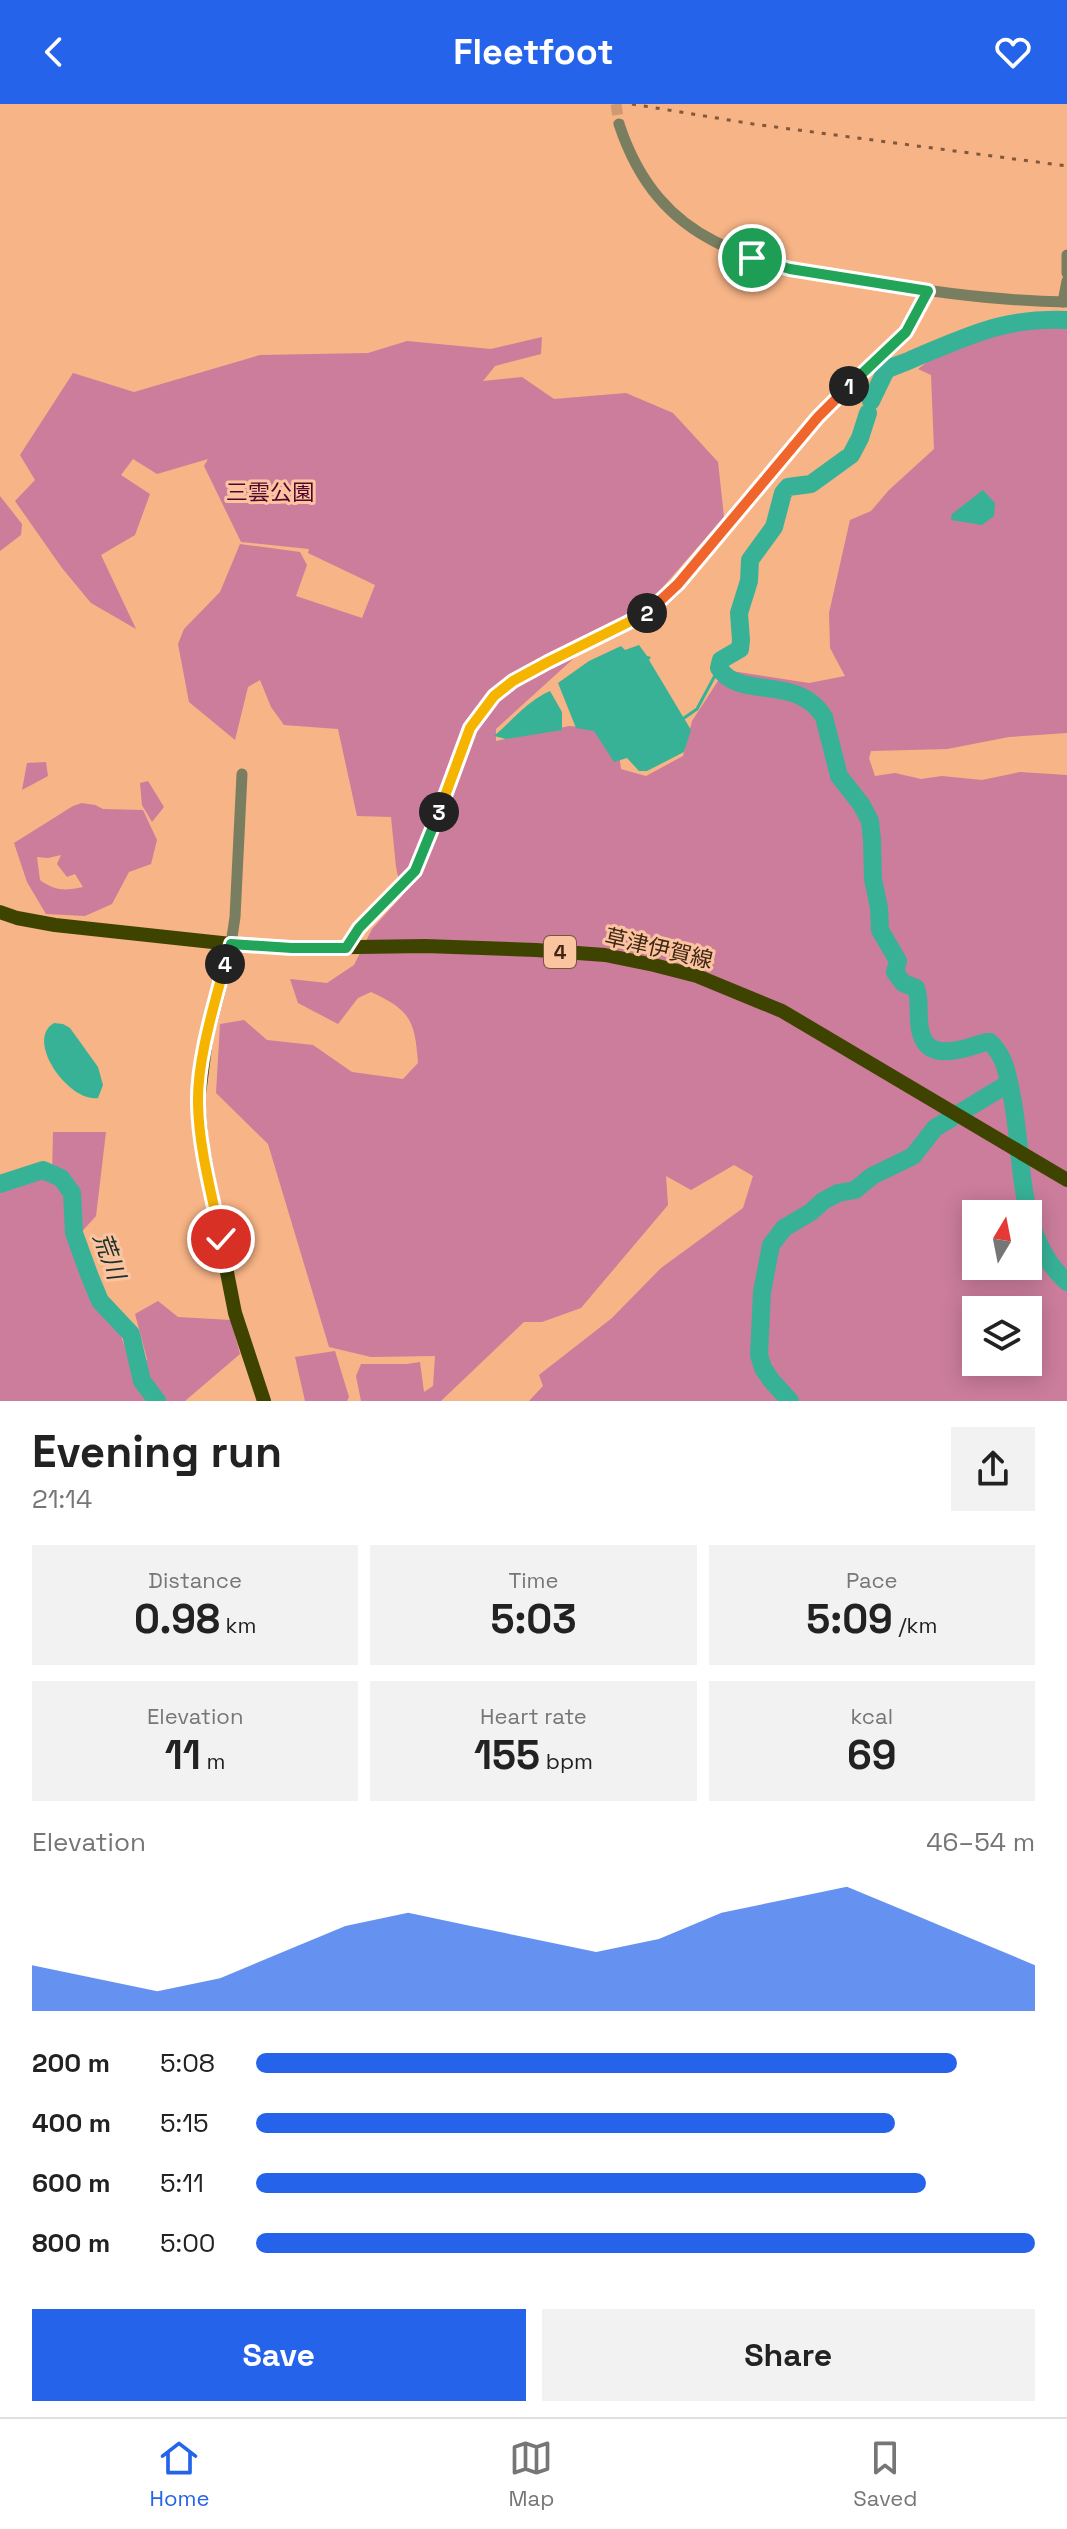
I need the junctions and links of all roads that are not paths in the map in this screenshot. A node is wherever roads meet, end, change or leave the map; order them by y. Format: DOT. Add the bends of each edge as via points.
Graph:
graph roads {
  1 [pos="619,124"];
  2 [pos="1067,255"];
  3 [pos="1067,273"];
  4 [pos="1067,281"];
  5 [pos="928,291"];
  6 [pos="1065,302"];
  7 [pos="242,774"];
  8 [pos="0,912"];
  9 [pos="231,944"];
  10 [pos="346,948"];
  11 [pos="1067,1180"];
  12 [pos="264,1401"];
  1 -- 5 [label="street" via="629,153 656,196 715,243 790,269"];
  2 -- 3 [label="street"];
  4 -- 6 [label="street"];
  5 -- 6 [label="street"];
  5 -- 10 [label="street" via="906,332 818,417 649,612 548,662 494,696 470,728 415,871"];
  7 -- 9 [label="street"];
  8 -- 9 [label="main road, 草津伊賀線 / 4" via="55,925"];
  9 -- 10 [label="main road, 草津伊賀線 / 4"];
  9 -- 12 [label="main road" via="206,1039 198,1102 235,1313"];
  10 -- 11 [label="main road, 草津伊賀線 / 4" via="425,946 605,955 697,976 782,1011"];
}
